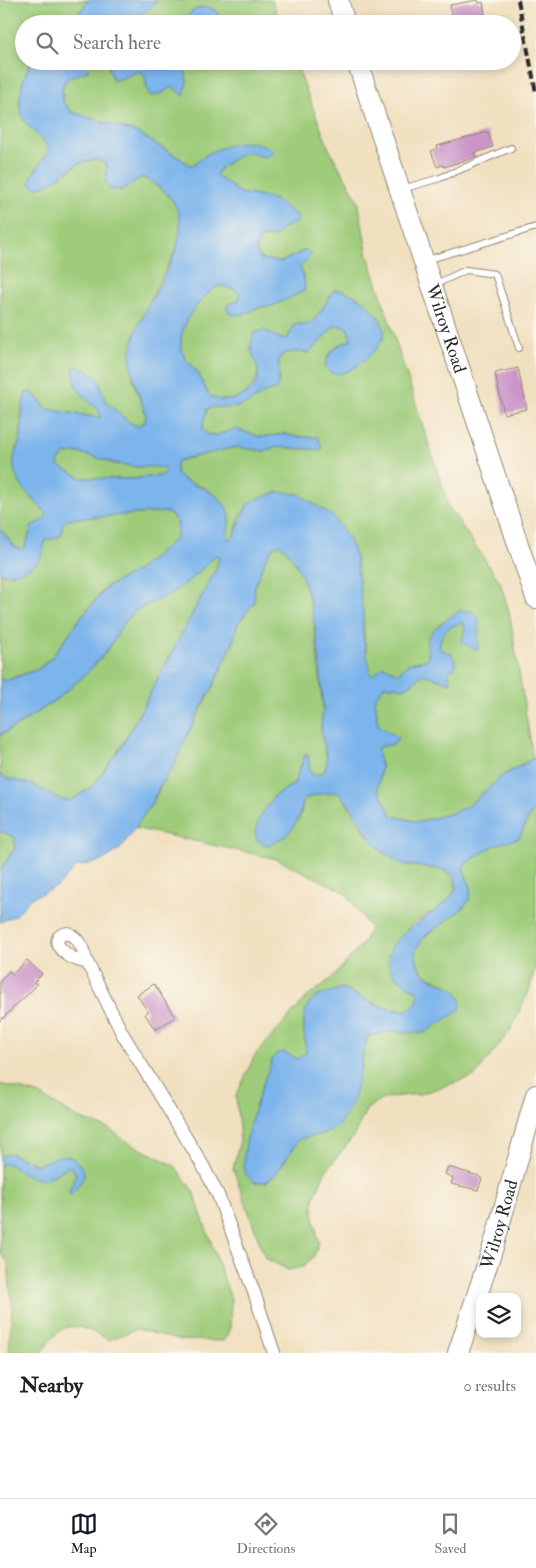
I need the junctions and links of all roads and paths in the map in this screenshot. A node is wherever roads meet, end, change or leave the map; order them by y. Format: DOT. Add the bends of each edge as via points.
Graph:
graph roads {
  1 [pos="338,0"];
  2 [pos="342,15"];
  3 [pos="362,70"];
  4 [pos="511,148"];
  5 [pos="398,190"];
  6 [pos="536,227"];
  7 [pos="423,262"];
  8 [pos="431,286"];
  9 [pos="519,348"];
  10 [pos="536,598"];
  11 [pos="87,962"];
  12 [pos="536,1095"];
  13 [pos="274,1353"];
  14 [pos="458,1353"];
  1 -- 2 [label="main road"];
  3 -- 5 [label="main road, Wilroy Road"];
  4 -- 5 [label="lane" via="440,178"];
  5 -- 7 [label="main road, Wilroy Road"];
  6 -- 7 [label="lane"];
  7 -- 8 [label="main road, Wilroy Road"];
  8 -- 9 [label="lane" via="466,270 495,274"];
  8 -- 10 [label="main road, Wilroy Road"];
  11 -- 13 [label="street" via="122,1033 218,1196"];
  12 -- 14 [label="main road, Wilroy Road" via="494,1244"];
}
